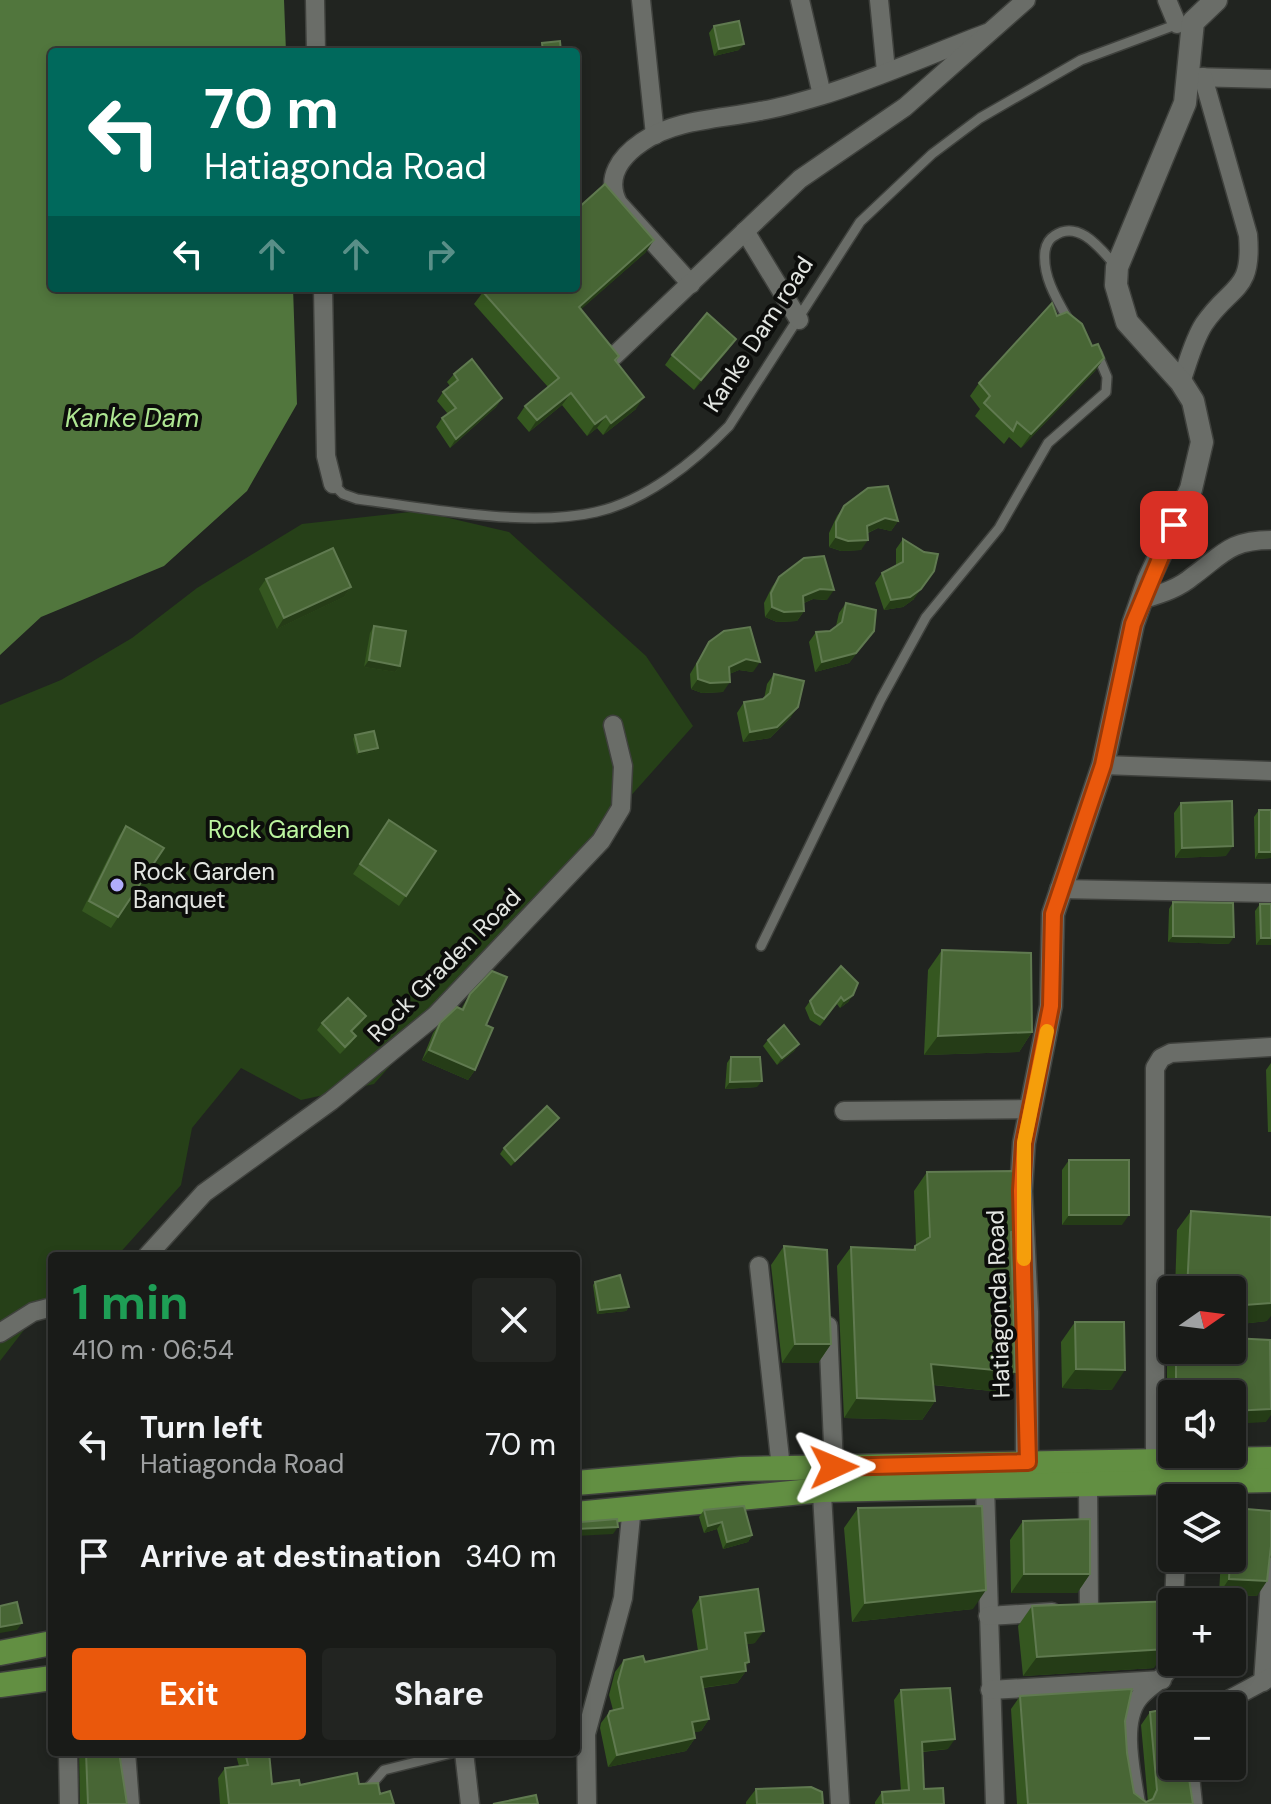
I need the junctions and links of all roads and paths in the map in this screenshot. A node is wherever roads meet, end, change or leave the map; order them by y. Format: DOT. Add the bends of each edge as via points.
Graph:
graph roads {
  1 [pos="315,0"];
  2 [pos="641,0"];
  3 [pos="800,0"];
  4 [pos="879,0"];
  5 [pos="1026,0"];
  6 [pos="1167,0"];
  7 [pos="1216,0"];
  8 [pos="1185,23"];
  9 [pos="987,33"];
  10 [pos="316,48"];
  11 [pos="886,71"];
  12 [pos="1196,77"];
  13 [pos="1271,79"];
  14 [pos="822,95"];
  15 [pos="655,135"];
  16 [pos="745,231"];
  17 [pos="1117,267"];
  18 [pos="691,284"];
  19 [pos="323,292"];
  20 [pos="799,320"];
  21 [pos="1074,329"];
  22 [pos="1090,346"];
  23 [pos="614,356"];
  24 [pos="1181,382"];
  25 [pos="333,484"];
  26 [pos="1271,540"];
  27 [pos="1141,600"];
  28 [pos="613,725"];
  29 [pos="1103,765"];
  30 [pos="1271,771"];
  31 [pos="1059,889"];
  32 [pos="1271,893"];
  33 [pos="761,946"];
  34 [pos="1271,1047"];
  35 [pos="1030,1109"];
  36 [pos="844,1111"];
  37 [pos="151,1252"];
  38 [pos="759,1266"];
  39 [pos="1161,1276"];
  40 [pos="827,1303"];
  41 [pos="48,1308"];
  42 [pos="0,1333"];
  43 [pos="1161,1364"];
  44 [pos="1271,1459"];
  45 [pos="1155,1460"];
  46 [pos="781,1468"];
  47 [pos="825,1474"];
  48 [pos="1027,1474"];
  49 [pos="1271,1480"];
  50 [pos="580,1483"];
  51 [pos="1088,1484"];
  52 [pos="1234,1484"];
  53 [pos="985,1486"];
  54 [pos="1158,1489"];
  55 [pos="632,1506"];
  56 [pos="580,1513"];
  57 [pos="1271,1567"];
  58 [pos="988,1616"];
  59 [pos="48,1644"];
  60 [pos="0,1653"];
  61 [pos="1165,1676"];
  62 [pos="48,1679"];
  63 [pos="1267,1679"];
  64 [pos="1162,1680"];
  65 [pos="0,1685"];
  66 [pos="990,1690"];
  67 [pos="1243,1692"];
  68 [pos="68,1756"];
  69 [pos="126,1756"];
  70 [pos="440,1756"];
  71 [pos="464,1756"];
  72 [pos="1190,1780"];
  73 [pos="370,1786"];
  74 [pos="69,1804"];
  75 [pos="130,1804"];
  76 [pos="470,1804"];
  77 [pos="587,1804"];
  78 [pos="840,1804"];
  79 [pos="995,1804"];
  80 [pos="1136,1804"];
  81 [pos="1193,1804"];
  1 -- 10 [label="street"];
  2 -- 15 [label="street"];
  3 -- 14 [label="street"];
  4 -- 11 [label="street"];
  5 -- 9 [label="street"];
  6 -- 8 [label="street"];
  7 -- 8 [label="street"];
  8 -- 12 [label="street"];
  8 -- 20 [label="lane, Kanke Dam road" via="1081,60 980,118 932,154 860,222"];
  9 -- 11 [label="street"];
  9 -- 16 [label="street" via="905,107 800,179"];
  11 -- 14 [label="street"];
  12 -- 13 [label="street"];
  12 -- 17 [label="street"];
  12 -- 24 [label="street" via="1248,235 1250,260 1243,283 1203,325"];
  14 -- 15 [label="street"];
  15 -- 18 [label="street" via="621,162 611,190"];
  16 -- 18 [label="street"];
  16 -- 20 [label="street"];
  17 -- 21 [label="lane" via="1079,232 1063,230 1051,238 1045,248 1052,291"];
  17 -- 24 [label="street, Hatiagonda Road" via="1116,285 1127,322"];
  18 -- 23 [label="street"];
  19 -- 25 [label="street, Kanke Dam road" via="326,456"];
  20 -- 25 [label="lane, Kanke Dam road" via="750,396 707,448 637,495 600,511 534,518 357,499"];
  22 -- 33 [label="lane" via="1107,377 1106,392 1048,443 999,528 926,617"];
  24 -- 27 [label="street, Hatiagonda Road" via="1199,421 1199,465"];
  26 -- 27 [label="street" via="1227,548 1181,585"];
  27 -- 29 [label="street, Hatiagonda Road"];
  28 -- 37 [label="street, Rock Graden Road" via="623,766 621,808 601,841 436,1015 331,1101 204,1193"];
  29 -- 30 [label="street"];
  29 -- 31 [label="street, Hatiagonda Road"];
  31 -- 32 [label="street"];
  31 -- 35 [label="street, Hatiagonda Road" via="1050,942 1051,1006"];
  34 -- 39 [label="street" via="1171,1053 1155,1068"];
  35 -- 36 [label="street"];
  35 -- 48 [label="street, Hatiagonda Road" via="1021,1191"];
  38 -- 46 [label="street"];
  40 -- 47 [label="street"];
  41 -- 42 [label="street"];
  43 -- 45 [label="street"];
  44 -- 45 [label="main road"];
  45 -- 48 [label="main road"];
  46 -- 47 [label="main road"];
  46 -- 50 [label="main road"];
  47 -- 48 [label="main road"];
  47 -- 53 [label="main road"];
  47 -- 55 [label="main road"];
  47 -- 78 [label="street"];
  48 -- 51 [label="main road"];
  48 -- 53 [label="main road"];
  49 -- 52 [label="main road"];
  51 -- 54 [label="main road"];
  51 -- 58 [label="street" via="1096,1609"];
  53 -- 58 [label="street"];
  55 -- 56 [label="main road"];
  55 -- 77 [label="street" via="623,1598 586,1734"];
  57 -- 63 [label="street"];
  58 -- 66 [label="street"];
  59 -- 60 [label="main road"];
  61 -- 64 [label="street"];
  62 -- 65 [label="main road"];
  63 -- 67 [label="street"];
  64 -- 66 [label="street"];
  64 -- 80 [label="street" via="1131,1711"];
  66 -- 79 [label="street"];
  68 -- 74 [label="street"];
  69 -- 75 [label="street"];
  70 -- 73 [label="lane" via="384,1770"];
  71 -- 76 [label="street"];
  72 -- 81 [label="street"];
}
